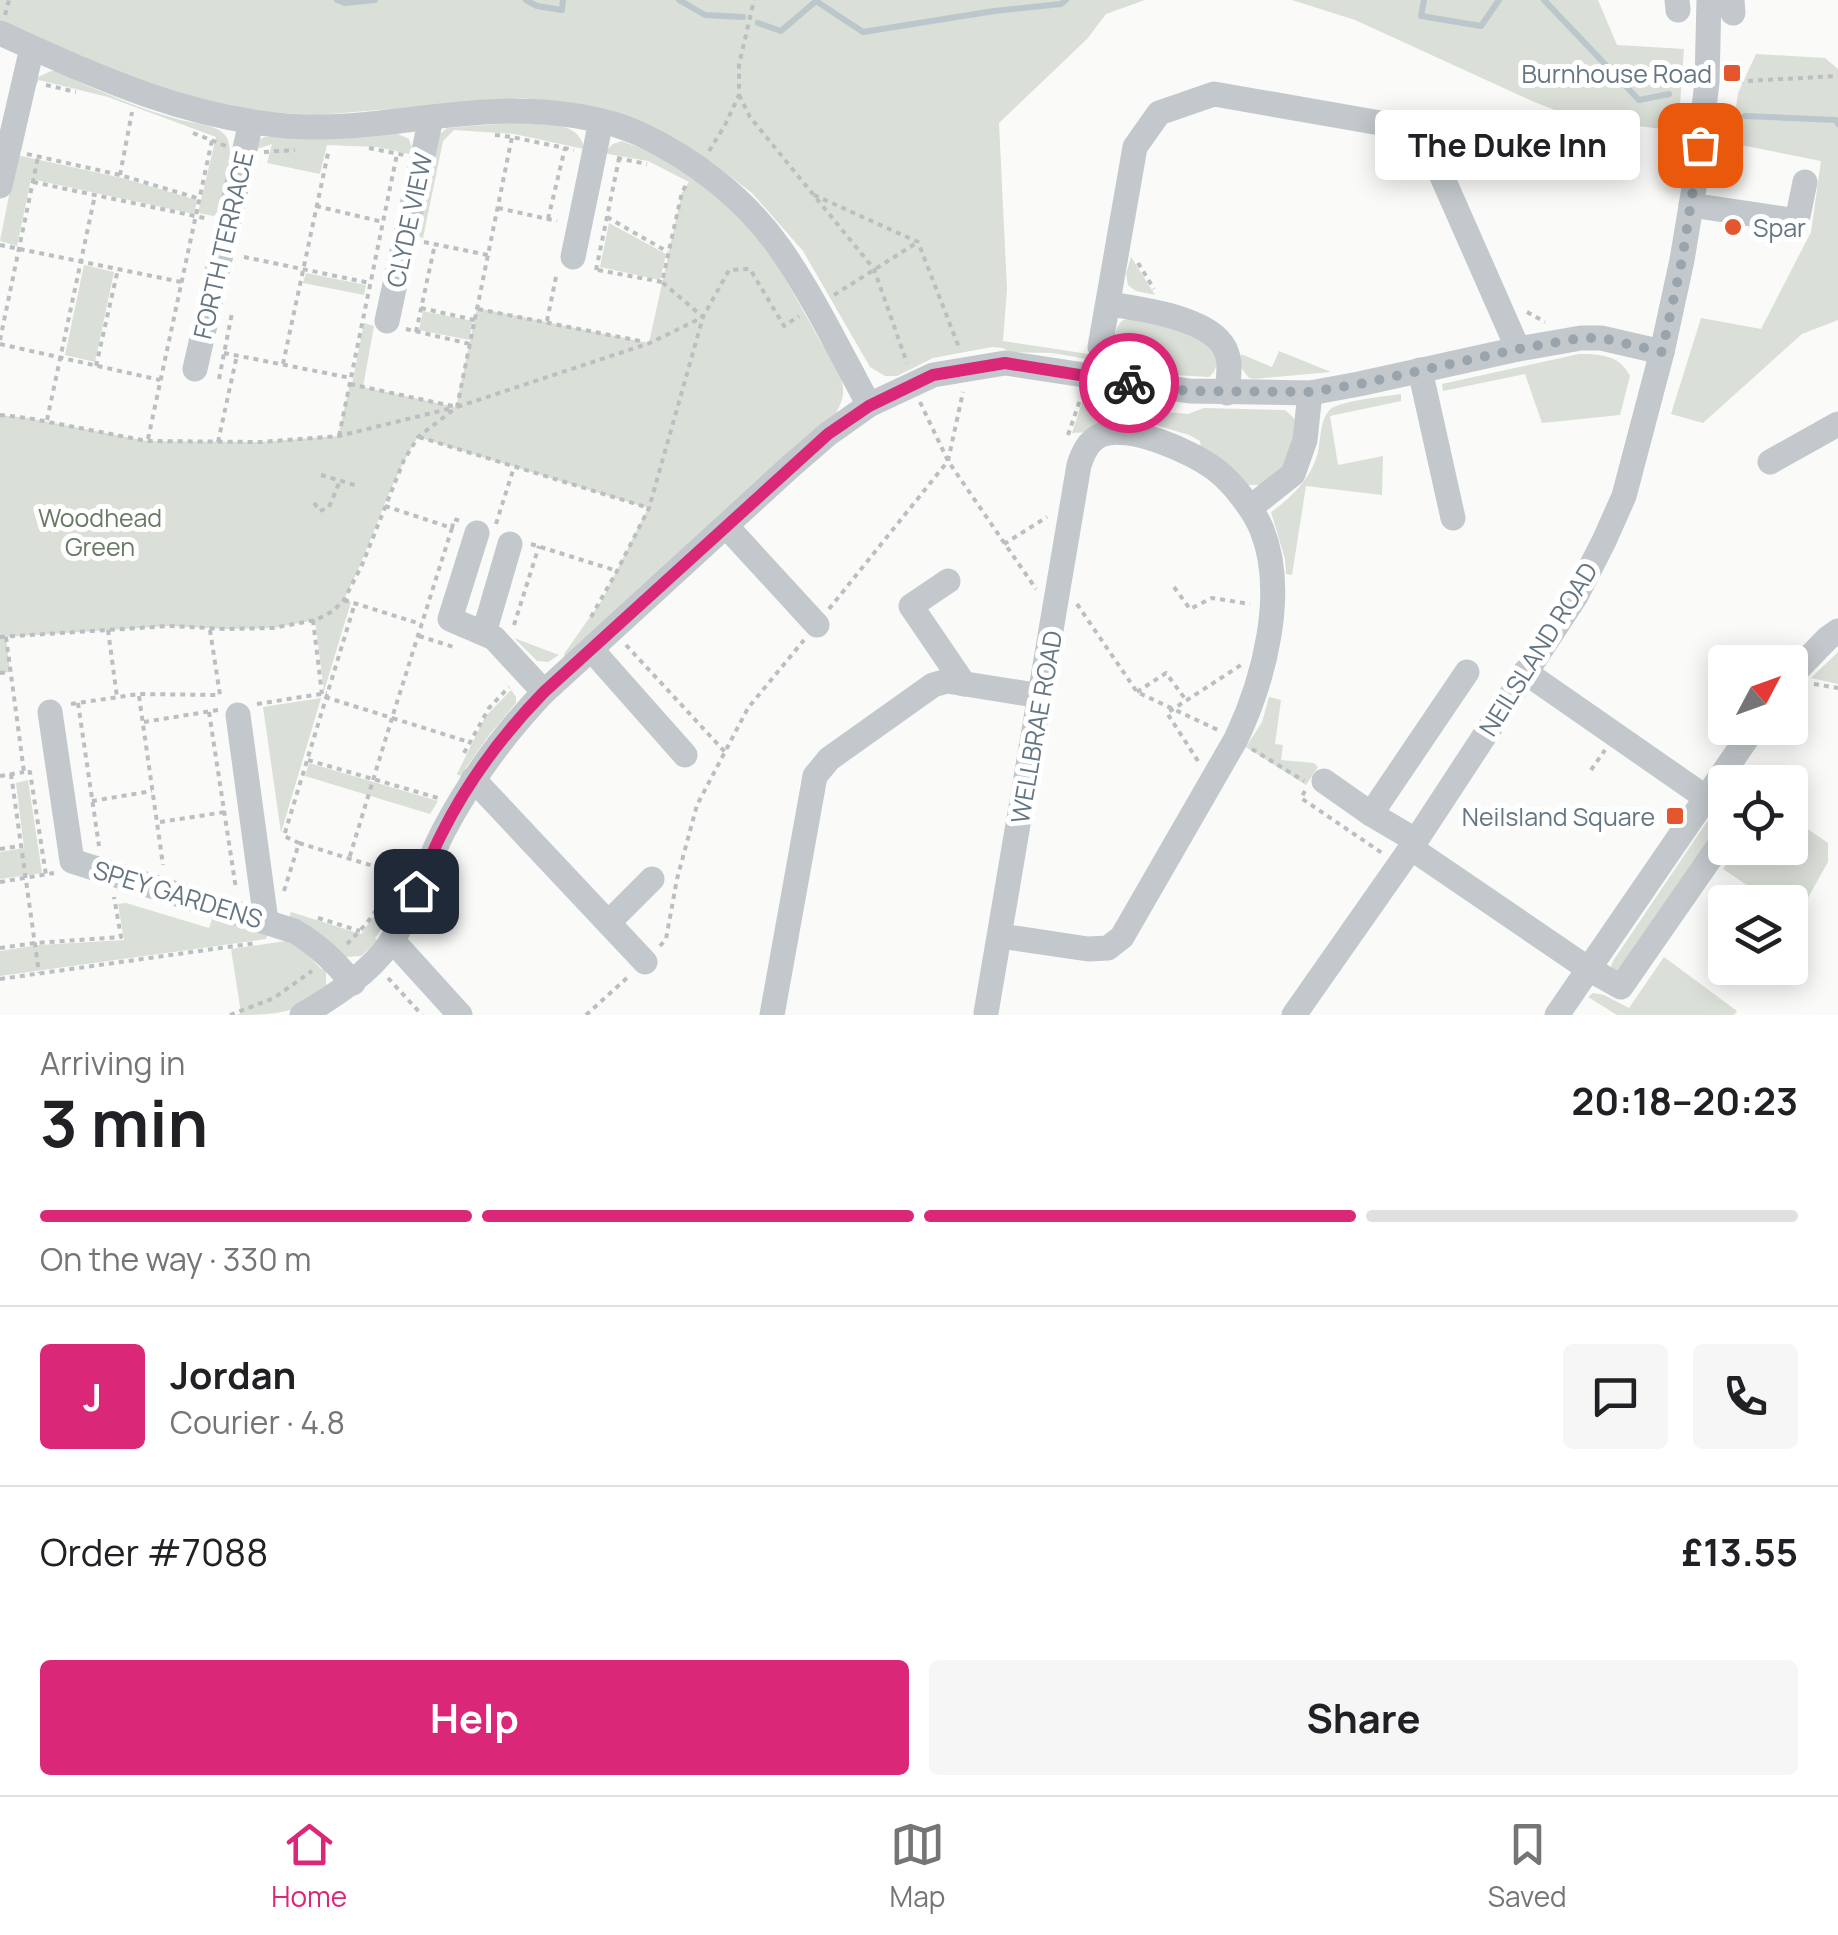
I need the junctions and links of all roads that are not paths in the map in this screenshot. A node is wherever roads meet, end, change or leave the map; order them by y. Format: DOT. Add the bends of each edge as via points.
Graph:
graph roads {
  1 [pos="1710,0"];
  2 [pos="0,34"];
  3 [pos="32,48"];
  4 [pos="431,118"];
  5 [pos="251,122"];
  6 [pos="601,122"];
  7 [pos="1804,182"];
  8 [pos="0,186"];
  9 [pos="1691,205"];
  10 [pos="578,262"];
  11 [pos="1108,304"];
  12 [pos="381,323"];
  13 [pos="1100,347"];
  14 [pos="1518,349"];
  15 [pos="1662,352"];
  16 [pos="195,369"];
  17 [pos="1420,370"];
  18 [pos="1310,392"];
  19 [pos="1227,393"];
  20 [pos="869,406"];
  21 [pos="1838,424"];
  22 [pos="1770,462"];
  23 [pos="1250,508"];
  24 [pos="1453,518"];
  25 [pos="726,527"];
  26 [pos="948,581"];
  27 [pos="817,625"];
  28 [pos="1838,632"];
  29 [pos="497,636"];
  30 [pos="588,638"];
  31 [pos="1808,659"];
  32 [pos="1467,672"];
  33 [pos="1526,672"];
  34 [pos="964,684"];
  35 [pos="544,692"];
  36 [pos="1040,696"];
  37 [pos="57,709"];
  38 [pos="238,716"];
  39 [pos="685,755"];
  40 [pos="473,780"];
  41 [pos="1324,781"];
  42 [pos="1708,799"];
  43 [pos="1708,813"];
  44 [pos="1371,814"];
  45 [pos="1413,844"];
  46 [pos="1708,862"];
  47 [pos="652,879"];
  48 [pos="270,922"];
  49 [pos="609,922"];
  50 [pos="1001,936"];
  51 [pos="392,940"];
  52 [pos="645,962"];
  53 [pos="1587,968"];
  54 [pos="352,983"];
  55 [pos="986,1014"];
  56 [pos="302,1015"];
  57 [pos="460,1015"];
  58 [pos="772,1015"];
  59 [pos="1294,1015"];
  60 [pos="1556,1015"];
  1 -- 9 [label="street, NEILSLAND ROAD"];
  2 -- 3 [label="street"];
  3 -- 5 [label="street" via="138,93"];
  3 -- 8 [label="street"];
  4 -- 5 [label="street" via="337,126"];
  4 -- 6 [label="street" via="514,111"];
  4 -- 12 [label="street, CLYDE VIEW"];
  5 -- 16 [label="street, FORTH TERRACE"];
  6 -- 10 [label="street" via="607,156 580,226"];
  6 -- 20 [label="street" via="637,132 687,176 738,200 779,246"];
  7 -- 9 [label="street" via="1797,222"];
  9 -- 15 [label="street, NEILSLAND ROAD"];
  11 -- 13 [label="street"];
  11 -- 14 [label="street" via="1135,147 1160,113 1214,94 1403,127 1433,156"];
  11 -- 19 [label="street" via="1199,325 1216,337 1227,352"];
  14 -- 15 [label="street" via="1602,338"];
  14 -- 17 [label="street"];
  15 -- 33 [label="street, NEILSLAND ROAD" via="1624,496 1576,596"];
  17 -- 18 [label="street"];
  17 -- 24 [label="street"];
  18 -- 19 [label="street"];
  18 -- 23 [label="street" via="1293,474"];
  19 -- 20 [label="street" via="1005,363 933,375"];
  20 -- 25 [label="street"];
  21 -- 22 [label="street"];
  23 -- 36 [label="street, WELLBRAE ROAD" via="1216,470 1181,449 1110,432 1086,448"];
  23 -- 50 [label="street" via="1270,556 1274,593 1262,672 1252,706 1131,924 1108,948"];
  25 -- 27 [label="street"];
  25 -- 30 [label="street" via="613,631"];
  26 -- 34 [label="street" via="911,606"];
  28 -- 31 [label="street"];
  29 -- 29 [label="street" via="450,620 494,537"];
  29 -- 35 [label="street"];
  30 -- 35 [label="street"];
  30 -- 39 [label="street"];
  32 -- 44 [label="street"];
  33 -- 42 [label="street"];
  33 -- 45 [label="street, NEILSLAND ROAD"];
  34 -- 36 [label="street"];
  34 -- 58 [label="street" via="932,685 829,758 815,776"];
  35 -- 40 [label="street"];
  36 -- 50 [label="street, WELLBRAE ROAD"];
  37 -- 48 [label="street, SPEY GARDENS" via="72,861"];
  38 -- 48 [label="street"];
  40 -- 49 [label="street"];
  40 -- 51 [label="street"];
  41 -- 44 [label="street"];
  43 -- 53 [label="street"];
  44 -- 45 [label="street"];
  45 -- 53 [label="street"];
  45 -- 59 [label="street, NEILSLAND ROAD"];
  46 -- 53 [label="street" via="1621,987"];
  47 -- 49 [label="street"];
  48 -- 54 [label="street, SPEY GARDENS" via="314,943"];
  49 -- 52 [label="street"];
  50 -- 55 [label="street, WELLBRAE ROAD"];
  51 -- 54 [label="street"];
  51 -- 57 [label="street"];
  53 -- 60 [label="street"];
  54 -- 56 [label="street"];
}
